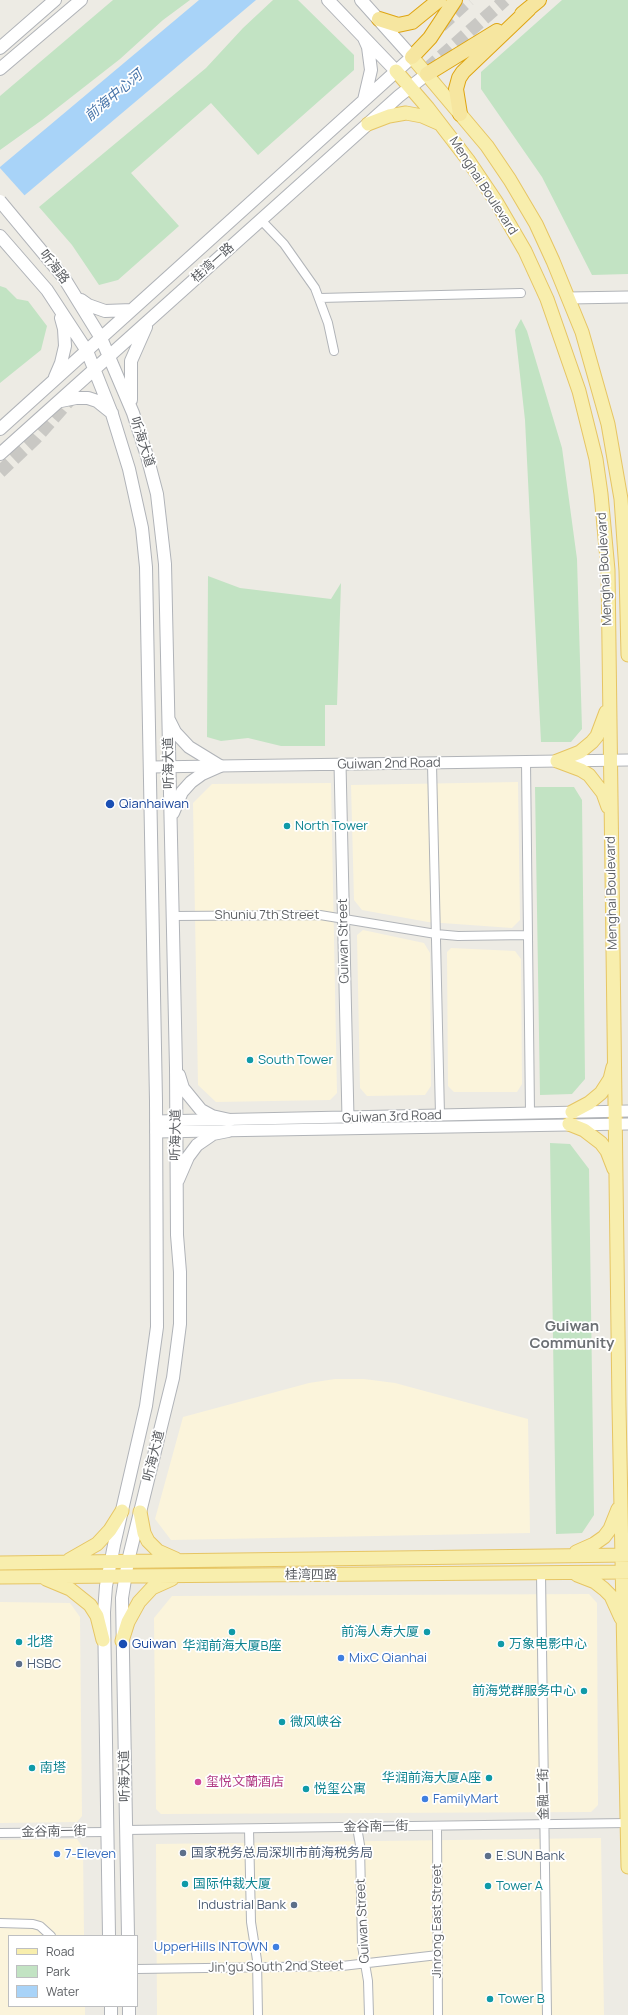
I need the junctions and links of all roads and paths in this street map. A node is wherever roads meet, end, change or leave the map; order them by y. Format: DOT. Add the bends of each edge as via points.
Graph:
graph roads {
  1 [pos="55,0"];
  2 [pos="81,0"];
  3 [pos="361,0"];
  4 [pos="440,0"];
  5 [pos="455,0"];
  6 [pos="329,1"];
  7 [pos="534,5"];
  8 [pos="379,19"];
  9 [pos="362,34"];
  10 [pos="0,48"];
  11 [pos="412,57"];
  12 [pos="0,69"];
  13 [pos="396,71"];
  14 [pos="427,74"];
  15 [pos="410,86"];
  16 [pos="363,100"];
  17 [pos="460,114"];
  18 [pos="368,124"];
  19 [pos="442,125"];
  20 [pos="0,201"];
  21 [pos="261,220"];
  22 [pos="0,236"];
  23 [pos="521,293"];
  24 [pos="75,294"];
  25 [pos="628,297"];
  26 [pos="320,298"];
  27 [pos="569,298"];
  28 [pos="58,309"];
  29 [pos="132,310"];
  30 [pos="149,321"];
  31 [pos="101,338"];
  32 [pos="87,351"];
  33 [pos="334,351"];
  34 [pos="110,356"];
  35 [pos="94,369"];
  36 [pos="52,382"];
  37 [pos="57,404"];
  38 [pos="112,413"];
  39 [pos="132,413"];
  40 [pos="0,429"];
  41 [pos="0,454"];
  42 [pos="628,655"];
  43 [pos="609,700"];
  44 [pos="168,719"];
  45 [pos="610,760"];
  46 [pos="628,760"];
  47 [pos="558,761"];
  48 [pos="526,762"];
  49 [pos="340,764"];
  50 [pos="432,764"];
  51 [pos="220,766"];
  52 [pos="150,767"];
  53 [pos="170,767"];
  54 [pos="611,817"];
  55 [pos="171,822"];
  56 [pos="173,916"];
  57 [pos="343,917"];
  58 [pos="436,934"];
  59 [pos="528,935"];
  60 [pos="616,1056"];
  61 [pos="176,1068"];
  62 [pos="530,1113"];
  63 [pos="440,1115"];
  64 [pos="348,1118"];
  65 [pos="571,1118"];
  66 [pos="622,1118"];
  67 [pos="229,1125"];
  68 [pos="176,1126"];
  69 [pos="156,1127"];
  70 [pos="617,1181"];
  71 [pos="176,1184"];
  72 [pos="621,1500"];
  73 [pos="122,1511"];
  74 [pos="140,1512"];
  75 [pos="568,1555"];
  76 [pos="625,1555"];
  77 [pos="180,1560"];
  78 [pos="111,1561"];
  79 [pos="128,1561"];
  80 [pos="64,1562"];
  81 [pos="0,1563"];
  82 [pos="568,1572"];
  83 [pos="625,1572"];
  84 [pos="541,1573"];
  85 [pos="39,1576"];
  86 [pos="108,1576"];
  87 [pos="124,1576"];
  88 [pos="180,1576"];
  89 [pos="0,1577"];
  90 [pos="624,1627"];
  91 [pos="103,1640"];
  92 [pos="122,1641"];
  93 [pos="627,1824"];
  94 [pos="544,1825"];
  95 [pos="437,1826"];
  96 [pos="357,1827"];
  97 [pos="249,1829"];
  98 [pos="126,1830"];
  99 [pos="107,1832"];
  100 [pos="0,1833"];
  101 [pos="628,1868"];
  102 [pos="0,1923"];
  103 [pos="50,1935"];
  104 [pos="109,1935"];
  105 [pos="128,1935"];
  106 [pos="438,1955"];
  107 [pos="365,1964"];
  108 [pos="257,1967"];
  109 [pos="138,1969"];
  110 [pos="258,2015"];
  111 [pos="369,2015"];
  112 [pos="438,2015"];
  113 [pos="547,2015"];
  1 -- 10 [label="main road"];
  2 -- 12 [label="main road"];
  3 -- 8 [label="main road, Menghai Boulevard"];
  4 -- 8 [label="highway" via="412,22 398,25"];
  5 -- 11 [label="highway" via="430,38"];
  6 -- 9 [label="main road, Menghai Boulevard"];
  7 -- 14 [label="highway"];
  7 -- 17 [label="highway" via="463,72 456,89"];
  8 -- 11 [label="main road, Menghai Boulevard"];
  9 -- 13 [label="main road, Menghai Boulevard"];
  9 -- 16 [label="main road" via="368,47 371,64 370,78"];
  11 -- 13 [label="main road, 桂湾一路"];
  11 -- 14 [label="main road, Menghai Boulevard"];
  13 -- 15 [label="main road, Menghai Boulevard"];
  13 -- 16 [label="main road, 桂湾一路"];
  14 -- 15 [label="main road, 桂湾一路"];
  14 -- 17 [label="main road, Menghai Boulevard"];
  15 -- 18 [label="main road, 桂湾一路"];
  15 -- 19 [label="main road, Menghai Boulevard"];
  16 -- 29 [label="main road, 桂湾一路"];
  17 -- 27 [label="main road, Menghai Boulevard" via="487,146 536,224"];
  18 -- 19 [label="main road" via="406,113 422,116"];
  18 -- 21 [label="main road, 桂湾一路"];
  19 -- 43 [label="main road, Menghai Boulevard" via="497,203 524,251 547,299 579,390 596,459 605,530 608,570"];
  20 -- 24 [label="main road, 听海路, bridge"];
  21 -- 26 [label="street" via="297,261"];
  21 -- 30 [label="main road, 桂湾一路"];
  22 -- 28 [label="main road, 听海路" via="47,290"];
  23 -- 26 [label="street"];
  24 -- 29 [label="main road" via="99,310"];
  24 -- 31 [label="main road, 听海路"];
  25 -- 27 [label="street"];
  26 -- 33 [label="street"];
  27 -- 42 [label="main road, Menghai Boulevard" via="597,378 616,463 624,533"];
  28 -- 32 [label="main road, 听海路"];
  28 -- 36 [label="main road" via="65,342 61,363"];
  29 -- 31 [label="main road, 桂湾一路"];
  30 -- 34 [label="main road, 桂湾一路"];
  30 -- 39 [label="main road" via="131,362"];
  31 -- 32 [label="main road, 桂湾一路"];
  31 -- 34 [label="main road, 听海大道"];
  32 -- 35 [label="main road, 听海大道"];
  32 -- 36 [label="main road, 桂湾一路"];
  34 -- 35 [label="main road, 桂湾一路"];
  34 -- 39 [label="main road, 听海大道"];
  35 -- 37 [label="main road, 桂湾一路"];
  35 -- 38 [label="main road, 听海大道"];
  36 -- 40 [label="main road, 桂湾一路"];
  37 -- 38 [label="main road" via="70,399 88,398 97,401"];
  37 -- 41 [label="main road, 桂湾一路"];
  38 -- 52 [label="main road, 听海大道" via="132,482 144,546"];
  39 -- 44 [label="main road, 听海大道" via="152,474 162,527"];
  43 -- 45 [label="main road, Menghai Boulevard"];
  43 -- 47 [label="main road" via="603,722 592,742 580,752"];
  44 -- 51 [label="main road" via="175,732 189,747"];
  44 -- 53 [label="main road, 听海大道"];
  45 -- 46 [label="street, Guiwan 2nd Road"];
  45 -- 47 [label="street, Guiwan 2nd Road"];
  45 -- 54 [label="main road, Menghai Boulevard"];
  47 -- 48 [label="street, Guiwan 2nd Road"];
  47 -- 54 [label="main road" via="581,770 594,781 603,793"];
  48 -- 50 [label="street, Guiwan 2nd Road"];
  48 -- 59 [label="street"];
  49 -- 50 [label="street, Guiwan 2nd Road"];
  49 -- 51 [label="street, Guiwan 2nd Road"];
  49 -- 57 [label="street, Guiwan Street"];
  50 -- 58 [label="street"];
  51 -- 53 [label="street, Guiwan 2nd Road"];
  51 -- 55 [label="main road" via="202,774 182,792 173,810"];
  52 -- 53 [label="street, Guiwan 2nd Road"];
  52 -- 69 [label="main road, 听海大道"];
  53 -- 55 [label="main road, 听海大道"];
  54 -- 60 [label="main road, Menghai Boulevard"];
  55 -- 56 [label="main road, 听海大道"];
  56 -- 57 [label="street, Shuniu 7th Street" via="308,914"];
  56 -- 61 [label="main road, 听海大道"];
  57 -- 58 [label="street, Shuniu 7th Street"];
  57 -- 64 [label="street, Guiwan Street"];
  58 -- 59 [label="street, Shuniu 7th Street"];
  58 -- 63 [label="street"];
  59 -- 62 [label="street"];
  60 -- 65 [label="main road" via="610,1079 601,1093"];
  60 -- 66 [label="main road, Menghai Boulevard"];
  61 -- 67 [label="main road" via="183,1088 201,1110"];
  61 -- 68 [label="main road, 听海大道"];
  62 -- 63 [label="street, Guiwan 3rd Road"];
  62 -- 65 [label="street, Guiwan 3rd Road"];
  63 -- 64 [label="street, Guiwan 3rd Road"];
  64 -- 67 [label="street, Guiwan 3rd Road"];
  65 -- 66 [label="street, Guiwan 3rd Road"];
  65 -- 67 [label="street, Guiwan 3rd Road"];
  65 -- 70 [label="main road" via="601,1142 612,1161"];
  66 -- 70 [label="main road, Menghai Boulevard"];
  67 -- 68 [label="street, Guiwan 3rd Road"];
  67 -- 71 [label="main road" via="197,1144 182,1168"];
  68 -- 69 [label="street, Guiwan 3rd Road"];
  68 -- 71 [label="main road, 听海大道"];
  69 -- 73 [label="main road, 听海大道" via="157,1327 146,1406"];
  70 -- 72 [label="main road, Menghai Boulevard"];
  71 -- 74 [label="main road, 听海大道" via="180,1272 178,1352"];
  72 -- 75 [label="main road" via="614,1522 604,1537"];
  72 -- 76 [label="main road, Menghai Boulevard"];
  73 -- 78 [label="main road, 听海大道"];
  73 -- 80 [label="main road" via="97,1544"];
  74 -- 77 [label="main road" via="148,1541 158,1550"];
  74 -- 79 [label="main road, 听海大道"];
  75 -- 76 [label="main road, 桂湾四路"];
  75 -- 77 [label="main road, 桂湾四路"];
  76 -- 83 [label="main road, Menghai Boulevard"];
  77 -- 79 [label="main road, 桂湾四路"];
  78 -- 79 [label="main road, 桂湾四路"];
  78 -- 80 [label="main road, 桂湾四路"];
  78 -- 86 [label="main road, 听海大道"];
  79 -- 87 [label="main road, 听海大道"];
  80 -- 81 [label="main road, 桂湾四路"];
  82 -- 83 [label="main road, 桂湾四路"];
  82 -- 84 [label="main road, 桂湾四路"];
  82 -- 90 [label="main road" via="595,1582 607,1592 616,1605"];
  83 -- 90 [label="main road, Menghai Boulevard"];
  84 -- 88 [label="main road, 桂湾四路"];
  84 -- 94 [label="street, 金融二街"];
  85 -- 86 [label="main road, 桂湾四路"];
  85 -- 89 [label="main road, 桂湾四路"];
  85 -- 91 [label="main road" via="70,1589 90,1605"];
  86 -- 87 [label="main road, 桂湾四路"];
  86 -- 91 [label="main road, 听海大道"];
  87 -- 88 [label="main road, 桂湾四路"];
  87 -- 92 [label="main road, 听海大道"];
  88 -- 92 [label="main road" via="152,1588 144,1596 133,1611"];
  90 -- 93 [label="main road, Menghai Boulevard"];
  91 -- 99 [label="main road, 听海大道"];
  92 -- 98 [label="main road, 听海大道"];
  93 -- 94 [label="street, 金谷南一街"];
  93 -- 101 [label="main road, Menghai Boulevard"];
  94 -- 95 [label="street, 金谷南一街"];
  94 -- 113 [label="street, 金融二街"];
  95 -- 96 [label="street, 金谷南一街"];
  95 -- 106 [label="street, Jinrong East Street"];
  96 -- 97 [label="street, 金谷南一街"];
  96 -- 107 [label="street, Guiwan Street"];
  97 -- 98 [label="street, 金谷南一街"];
  97 -- 108 [label="street" via="252,1926"];
  98 -- 105 [label="main road, 听海大道"];
  99 -- 100 [label="street, 金谷南一街"];
  99 -- 104 [label="main road, 听海大道"];
  102 -- 103 [label="street" via="33,1924 40,1926"];
  106 -- 107 [label="street, Jin‘gu South 2nd Steet"];
  106 -- 112 [label="street, Jinrong East Street"];
  107 -- 108 [label="street, Jin‘gu South 2nd Steet"];
  107 -- 111 [label="street, Guiwan Street"];
  108 -- 109 [label="street, Jin‘gu South 2nd Steet"];
  108 -- 110 [label="street"];
}
